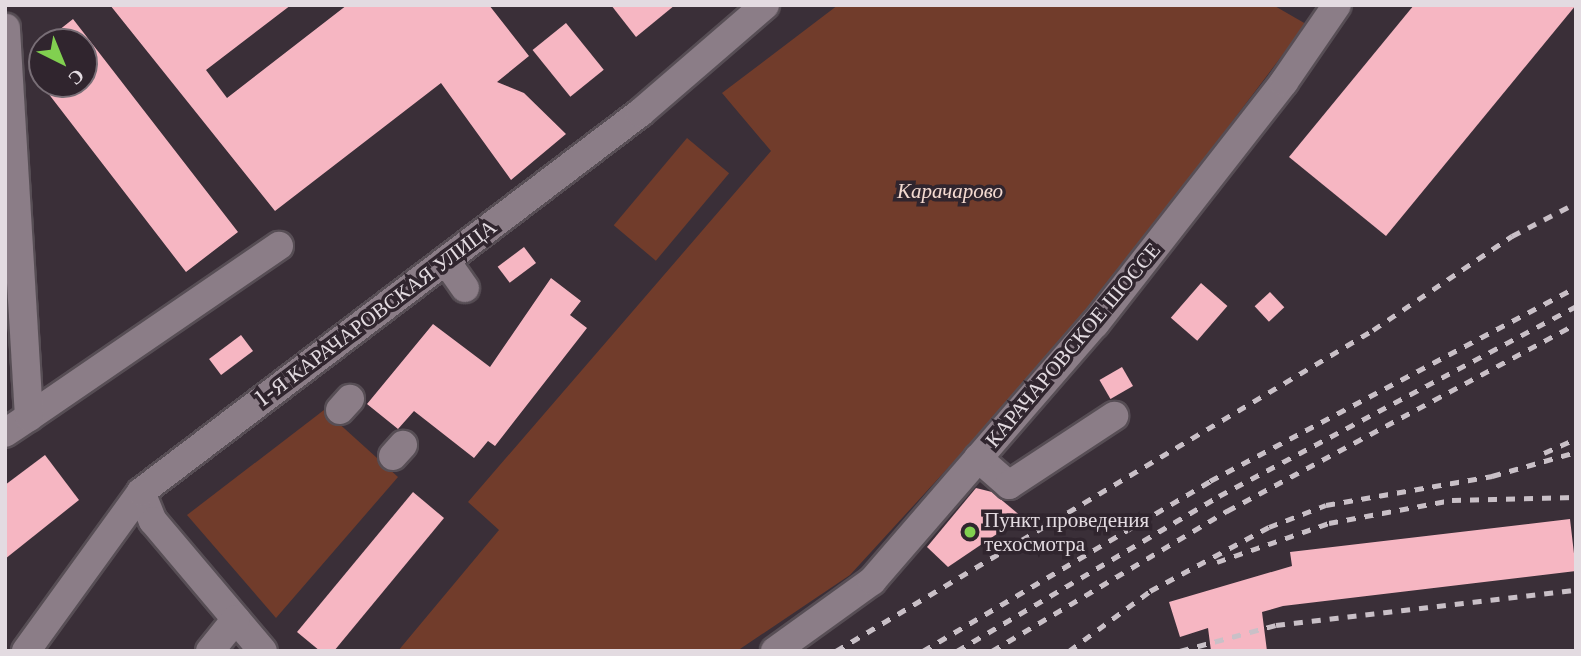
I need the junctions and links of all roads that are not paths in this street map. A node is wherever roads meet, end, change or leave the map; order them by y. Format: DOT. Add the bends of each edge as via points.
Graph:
graph roads {
  1 [pos="765,5"];
  2 [pos="1335,6"];
  3 [pos="6,28"];
  4 [pos="279,246"];
  5 [pos="446,261"];
  6 [pos="466,288"];
  7 [pos="29,416"];
  8 [pos="1114,416"];
  9 [pos="5,433"];
  10 [pos="978,458"];
  11 [pos="126,498"];
  12 [pos="236,619"];
  13 [pos="26,651"];
  14 [pos="210,651"];
  15 [pos="263,651"];
  16 [pos="775,651"];
  1 -- 5 [label="street, 1-Я КАРАЧАРОВСКАЯ УЛИЦА" via="640,113"];
  2 -- 10 [label="street, КАРАЧАРОВСКОЕ ШОССЕ" via="1284,82 1095,324"];
  3 -- 7 [label="street"];
  4 -- 7 [label="street"];
  5 -- 6 [label="street"];
  5 -- 11 [label="street, 1-Я КАРАЧАРОВСКАЯ УЛИЦА"];
  7 -- 9 [label="street"];
  8 -- 10 [label="street" via="1009,485"];
  10 -- 16 [label="street, КАРАЧАРОВСКОЕ ШОССЕ" via="872,581"];
  11 -- 12 [label="street" via="153,521"];
  11 -- 13 [label="street, 1-Я КАРАЧАРОВСКАЯ УЛИЦА"];
  12 -- 14 [label="street"];
  12 -- 15 [label="street"];
}
